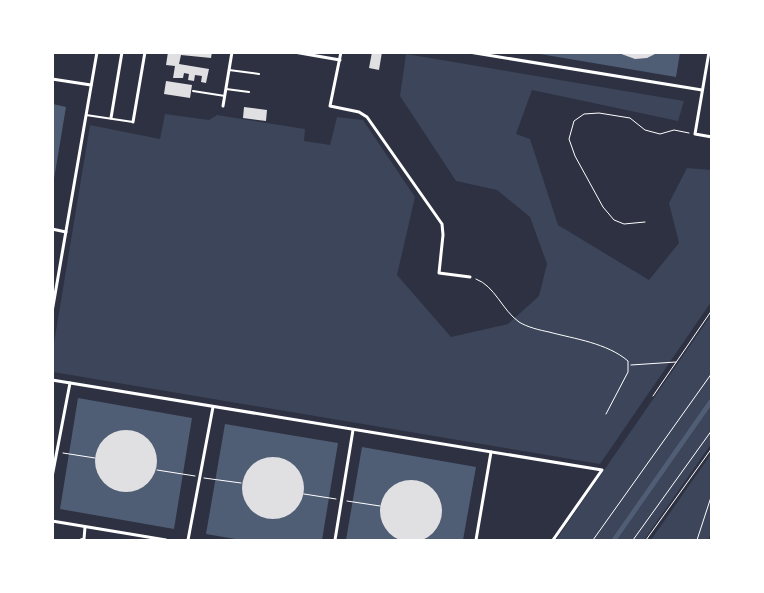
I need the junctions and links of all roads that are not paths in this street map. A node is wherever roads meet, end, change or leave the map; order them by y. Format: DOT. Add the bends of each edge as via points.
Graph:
graph roads {
  1 [pos="97,52"];
  2 [pos="122,52"];
  3 [pos="145,52"];
  4 [pos="232,52"];
  5 [pos="294,52"];
  6 [pos="342,52"];
  7 [pos="469,52"];
  8 [pos="708,52"];
  9 [pos="340,60"];
  10 [pos="229,70"];
  11 [pos="259,74"];
  12 [pos="52,79"];
  13 [pos="91,85"];
  14 [pos="226,89"];
  15 [pos="702,90"];
  16 [pos="194,92"];
  17 [pos="249,92"];
  18 [pos="225,96"];
  19 [pos="223,106"];
  20 [pos="86,115"];
  21 [pos="111,118"];
  22 [pos="133,122"];
  23 [pos="712,137"];
  24 [pos="52,229"];
  25 [pos="66,232"];
  26 [pos="470,277"];
  27 [pos="52,312"];
  28 [pos="52,380"];
  29 [pos="70,383"];
  30 [pos="213,407"];
  31 [pos="353,430"];
  32 [pos="491,452"];
  33 [pos="52,477"];
  34 [pos="52,521"];
  35 [pos="85,527"];
  36 [pos="83,540"];
  37 [pos="166,540"];
  38 [pos="188,540"];
  39 [pos="335,540"];
  40 [pos="476,540"];
  41 [pos="552,540"];
  1 -- 13 [label="street"];
  2 -- 21 [label="street"];
  3 -- 22 [label="street"];
  4 -- 10 [label="street"];
  5 -- 9 [label="street"];
  6 -- 9 [label="street"];
  7 -- 15 [label="street"];
  8 -- 15 [label="street"];
  9 -- 26 [label="street" via="330,106 359,112 367,117 442,224 444,235 439,273"];
  10 -- 11 [label="lane"];
  10 -- 14 [label="street"];
  12 -- 13 [label="street"];
  13 -- 20 [label="street"];
  14 -- 17 [label="lane"];
  14 -- 18 [label="street"];
  15 -- 23 [label="street" via="695,134"];
  16 -- 18 [label="lane"];
  18 -- 19 [label="street"];
  20 -- 21 [label="lane"];
  20 -- 25 [label="street"];
  21 -- 22 [label="lane"];
  24 -- 25 [label="street"];
  25 -- 27 [label="street"];
  28 -- 29 [label="street"];
  29 -- 30 [label="street"];
  29 -- 33 [label="street"];
  30 -- 31 [label="street"];
  30 -- 38 [label="street"];
  31 -- 32 [label="street"];
  31 -- 39 [label="street"];
  32 -- 40 [label="street"];
  32 -- 41 [label="street" via="602,470"];
  34 -- 35 [label="street"];
  35 -- 36 [label="street"];
  35 -- 37 [label="street"];
}
